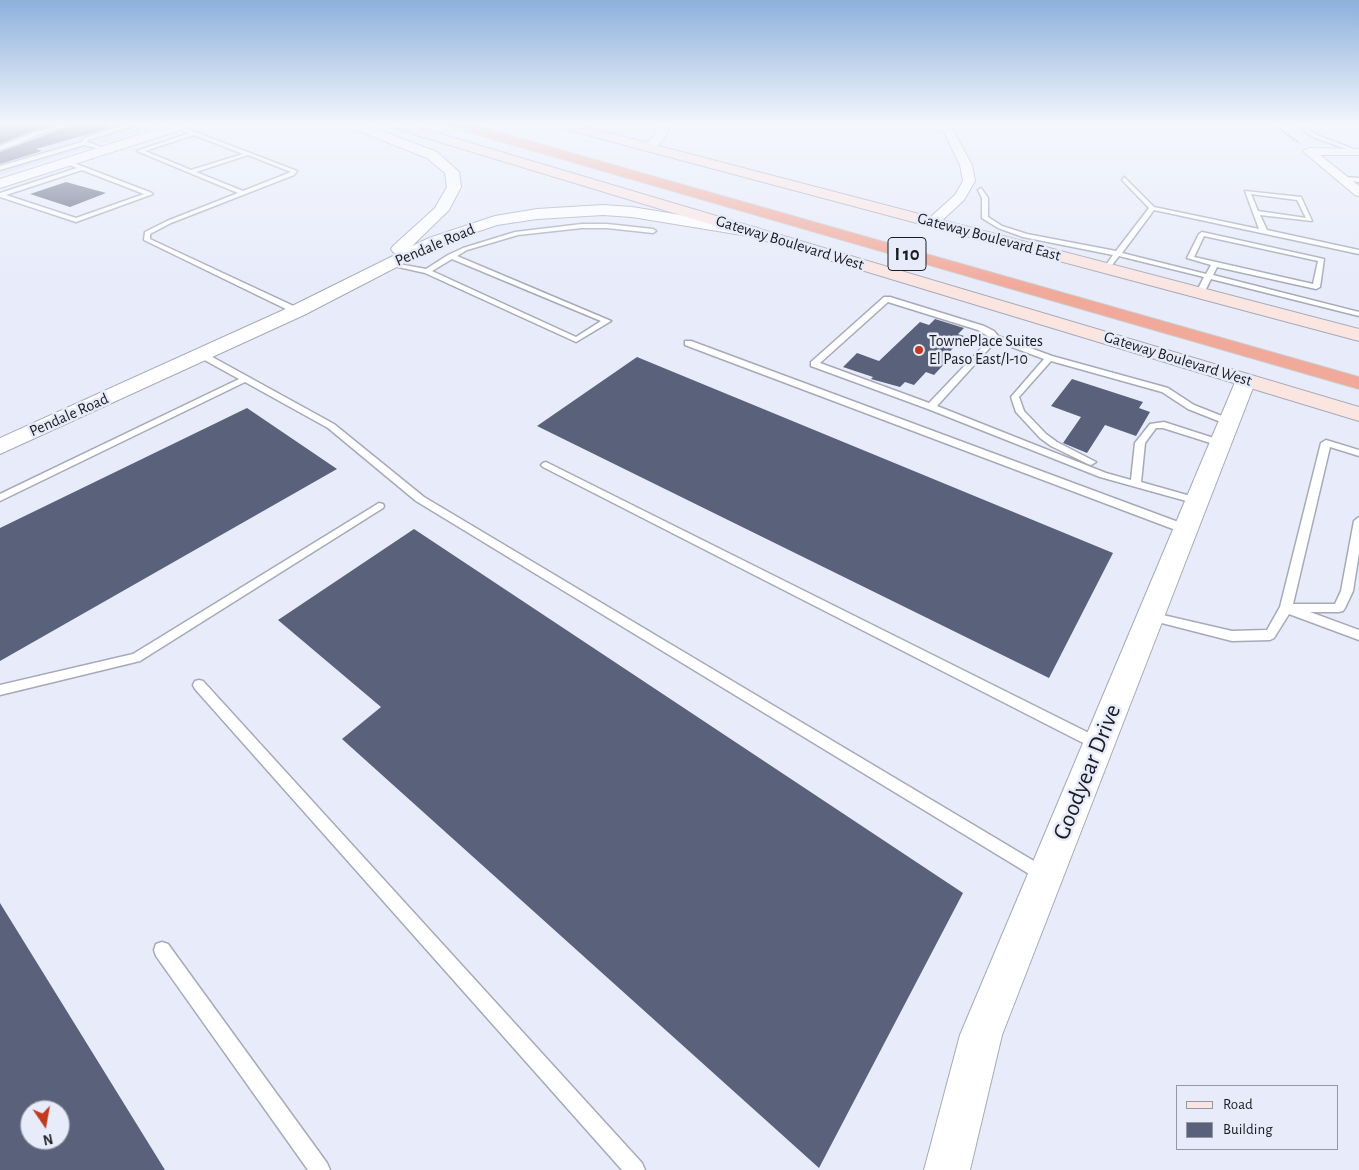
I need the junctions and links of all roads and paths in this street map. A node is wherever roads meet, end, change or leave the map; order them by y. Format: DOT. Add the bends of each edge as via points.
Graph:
graph roads {
  1 [pos="28,179"];
  2 [pos="44,179"];
  3 [pos="110,179"];
  4 [pos="207,179"];
  5 [pos="279,179"];
  6 [pos="454,179"];
  7 [pos="575,179"];
  8 [pos="646,179"];
  9 [pos="690,179"];
  10 [pos="768,179"];
  11 [pos="969,179"];
  12 [pos="1124,179"];
  13 [pos="1343,179"];
  14 [pos="1359,180"];
  15 [pos="981,190"];
  16 [pos="0,191"];
  17 [pos="243,192"];
  18 [pos="1359,192"];
  19 [pos="1152,208"];
  20 [pos="1256,213"];
  21 [pos="932,222"];
  22 [pos="654,231"];
  23 [pos="1264,232"];
  24 [pos="755,233"];
  25 [pos="1359,252"];
  26 [pos="1118,254"];
  27 [pos="450,256"];
  28 [pos="973,257"];
  29 [pos="388,264"];
  30 [pos="1216,264"];
  31 [pos="1107,268"];
  32 [pos="427,271"];
  33 [pos="1208,277"];
  34 [pos="356,281"];
  35 [pos="1200,292"];
  36 [pos="1127,300"];
  37 [pos="297,311"];
  38 [pos="1359,314"];
  39 [pos="1359,334"];
  40 [pos="995,338"];
  41 [pos="688,343"];
  42 [pos="1313,351"];
  43 [pos="202,355"];
  44 [pos="1049,358"];
  45 [pos="245,379"];
  46 [pos="1246,380"];
  47 [pos="1359,383"];
  48 [pos="930,407"];
  49 [pos="1359,414"];
  50 [pos="1224,432"];
  51 [pos="0,446"];
  52 [pos="1359,453"];
  53 [pos="546,465"];
  54 [pos="1136,482"];
  55 [pos="0,498"];
  56 [pos="379,506"];
  57 [pos="1191,515"];
  58 [pos="1359,521"];
  59 [pos="1286,608"];
  60 [pos="1150,616"];
  61 [pos="1359,635"];
  62 [pos="199,685"];
  63 [pos="0,690"];
  64 [pos="1098,744"];
  65 [pos="1045,876"];
  66 [pos="162,950"];
  67 [pos="320,1170"];
  68 [pos="635,1170"];
  69 [pos="947,1170"];
  1 -- 16 [label="street"];
  2 -- 16 [label="lane"];
  3 -- 16 [label="lane" via="150,194 76,220"];
  4 -- 17 [label="lane"];
  5 -- 17 [label="lane"];
  6 -- 34 [label="street, Pendale Road" via="452,192 441,210 400,248"];
  7 -- 24 [label="main road, Gateway Boulevard West"];
  8 -- 47 [label="highway, I 10"];
  9 -- 28 [label="highway, I 10"];
  10 -- 21 [label="main road, Gateway Boulevard East"];
  11 -- 21 [label="street" via="960,197"];
  12 -- 19 [label="lane"];
  13 -- 14 [label="lane"];
  13 -- 18 [label="street"];
  15 -- 26 [label="lane" via="985,198 985,218 1000,227 1025,236"];
  17 -- 37 [label="lane" via="147,233 147,240"];
  19 -- 23 [label="lane"];
  19 -- 26 [label="lane"];
  20 -- 20 [label="lane" via="1247,192 1299,198 1310,220"];
  20 -- 23 [label="lane"];
  21 -- 31 [label="main road, Gateway Boulevard East"];
  22 -- 27 [label="lane" via="607,226 545,229 492,240"];
  23 -- 25 [label="lane"];
  24 -- 29 [label="street, Pendale Road" via="632,212 556,212 471,228"];
  24 -- 46 [label="main road, Gateway Boulevard West"];
  26 -- 31 [label="lane"];
  26 -- 33 [label="lane"];
  27 -- 32 [label="lane"];
  27 -- 32 [label="lane" via="607,321 576,340"];
  29 -- 32 [label="lane"];
  29 -- 34 [label="street, Pendale Road"];
  30 -- 30 [label="lane" via="1190,258 1202,234 1322,260 1316,287"];
  30 -- 33 [label="lane"];
  31 -- 35 [label="main road, Gateway Boulevard East"];
  33 -- 35 [label="lane"];
  33 -- 38 [label="lane"];
  34 -- 37 [label="street, Pendale Road"];
  35 -- 39 [label="main road, Gateway Boulevard East"];
  36 -- 42 [label="highway"];
  37 -- 43 [label="street, Pendale Road"];
  40 -- 44 [label="lane"];
  40 -- 48 [label="lane"];
  40 -- 48 [label="lane" via="981,328 887,299 814,364"];
  41 -- 57 [label="lane"];
  43 -- 45 [label="lane"];
  43 -- 51 [label="street, Pendale Road"];
  44 -- 50 [label="lane" via="1171,393"];
  44 -- 54 [label="lane" via="1015,397 1020,412 1054,444"];
  45 -- 55 [label="lane"];
  45 -- 65 [label="lane" via="331,426 420,499"];
  46 -- 49 [label="main road, Gateway Boulevard West"];
  46 -- 50 [label="street, Goodyear Drive"];
  48 -- 54 [label="lane" via="1102,475"];
  50 -- 54 [label="lane" via="1153,426 1140,442"];
  50 -- 57 [label="street, Goodyear Drive"];
  52 -- 59 [label="lane" via="1326,443"];
  53 -- 64 [label="lane"];
  54 -- 57 [label="lane"];
  56 -- 63 [label="lane" via="136,658"];
  57 -- 60 [label="street, Goodyear Drive"];
  58 -- 59 [label="lane" via="1348,591 1339,608"];
  59 -- 60 [label="lane" via="1270,635 1232,636"];
  59 -- 61 [label="lane"];
  60 -- 64 [label="street, Goodyear Drive"];
  62 -- 68 [label="lane"];
  64 -- 65 [label="street, Goodyear Drive"];
  65 -- 69 [label="street, Goodyear Drive" via="981,1034"];
  66 -- 67 [label="lane"];
}
